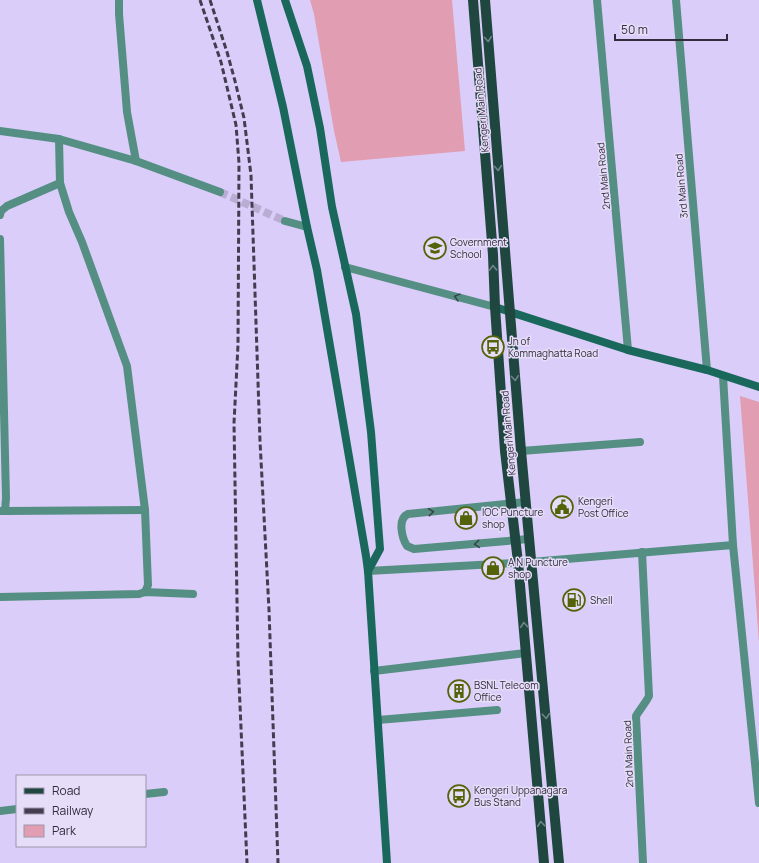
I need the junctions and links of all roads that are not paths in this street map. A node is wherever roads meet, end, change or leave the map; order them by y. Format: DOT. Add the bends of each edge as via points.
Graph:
graph roads {
  1 [pos="119,0"];
  2 [pos="257,0"];
  3 [pos="286,0"];
  4 [pos="473,0"];
  5 [pos="485,0"];
  6 [pos="597,0"];
  7 [pos="676,0"];
  8 [pos="0,131"];
  9 [pos="59,139"];
  10 [pos="136,161"];
  11 [pos="60,183"];
  12 [pos="220,192"];
  13 [pos="0,215"];
  14 [pos="286,221"];
  15 [pos="307,226"];
  16 [pos="0,239"];
  17 [pos="345,267"];
  18 [pos="495,307"];
  19 [pos="510,312"];
  20 [pos="628,350"];
  21 [pos="707,370"];
  22 [pos="723,376"];
  23 [pos="759,387"];
  24 [pos="640,442"];
  25 [pos="521,450"];
  26 [pos="526,502"];
  27 [pos="511,504"];
  28 [pos="145,510"];
  29 [pos="3,511"];
  30 [pos="529,539"];
  31 [pos="515,541"];
  32 [pos="733,545"];
  33 [pos="642,552"];
  34 [pos="518,562"];
  35 [pos="531,562"];
  36 [pos="368,571"];
  37 [pos="145,592"];
  38 [pos="193,594"];
  39 [pos="0,597"];
  40 [pos="526,653"];
  41 [pos="374,670"];
  42 [pos="497,710"];
  43 [pos="378,720"];
  44 [pos="164,792"];
  45 [pos="146,794"];
  46 [pos="759,803"];
  47 [pos="16,809"];
  48 [pos="0,811"];
  49 [pos="387,863"];
  50 [pos="544,863"];
  51 [pos="559,863"];
  52 [pos="643,863"];
  1 -- 10 [label="street" via="127,112"];
  2 -- 15 [label="street" via="283,107"];
  3 -- 17 [label="street" via="307,66"];
  18 -- 4 [label="main road, Kengeri Main Road, one-way"];
  5 -- 19 [label="main road, Kengeri Main Road, one-way"];
  6 -- 20 [label="street, 2nd Main Road"];
  7 -- 21 [label="street, 3rd Main Road"];
  8 -- 9 [label="street"];
  9 -- 10 [label="street"];
  9 -- 11 [label="street"];
  10 -- 12 [label="street"];
  11 -- 13 [label="street" via="7,206"];
  11 -- 28 [label="street" via="127,366"];
  14 -- 15 [label="street"];
  15 -- 36 [label="street" via="317,270"];
  16 -- 29 [label="street"];
  18 -- 17 [label="street, one-way"];
  17 -- 36 [label="street" via="356,314 373,456 380,549"];
  18 -- 19 [label="street"];
  18 -- 27 [label="main road, Kengeri Main Road"];
  19 -- 20 [label="street"];
  19 -- 25 [label="main road, Kengeri Main Road, one-way"];
  20 -- 21 [label="street"];
  21 -- 22 [label="street"];
  22 -- 23 [label="street"];
  22 -- 32 [label="street"];
  24 -- 25 [label="street"];
  25 -- 26 [label="main road, Kengeri Main Road"];
  26 -- 27 [label="street"];
  26 -- 30 [label="main road, Kengeri Main Road"];
  27 -- 31 [label="main road, Kengeri Main Road"];
  31 -- 27 [label="street, one-way" via="414,549 407,546 402,531 402,519 408,514"];
  28 -- 29 [label="street"];
  28 -- 37 [label="street" via="148,585"];
  30 -- 31 [label="street"];
  30 -- 35 [label="main road, Kengeri Main Road"];
  31 -- 34 [label="main road, Kengeri Main Road"];
  32 -- 33 [label="street"];
  32 -- 46 [label="street"];
  33 -- 35 [label="street"];
  33 -- 52 [label="street, 2nd Main Road" via="649,696 636,716"];
  34 -- 35 [label="street"];
  34 -- 36 [label="street"];
  40 -- 34 [label="main road, Kengeri Main Road, one-way"];
  35 -- 51 [label="main road, Kengeri Main Road, one-way"];
  36 -- 41 [label="street"];
  37 -- 38 [label="street"];
  37 -- 39 [label="street"];
  40 -- 41 [label="street"];
  50 -- 40 [label="main road, Kengeri Main Road, one-way"];
  41 -- 43 [label="street"];
  42 -- 43 [label="street"];
  43 -- 49 [label="street"];
  44 -- 45 [label="street"];
  47 -- 48 [label="street"];
}
